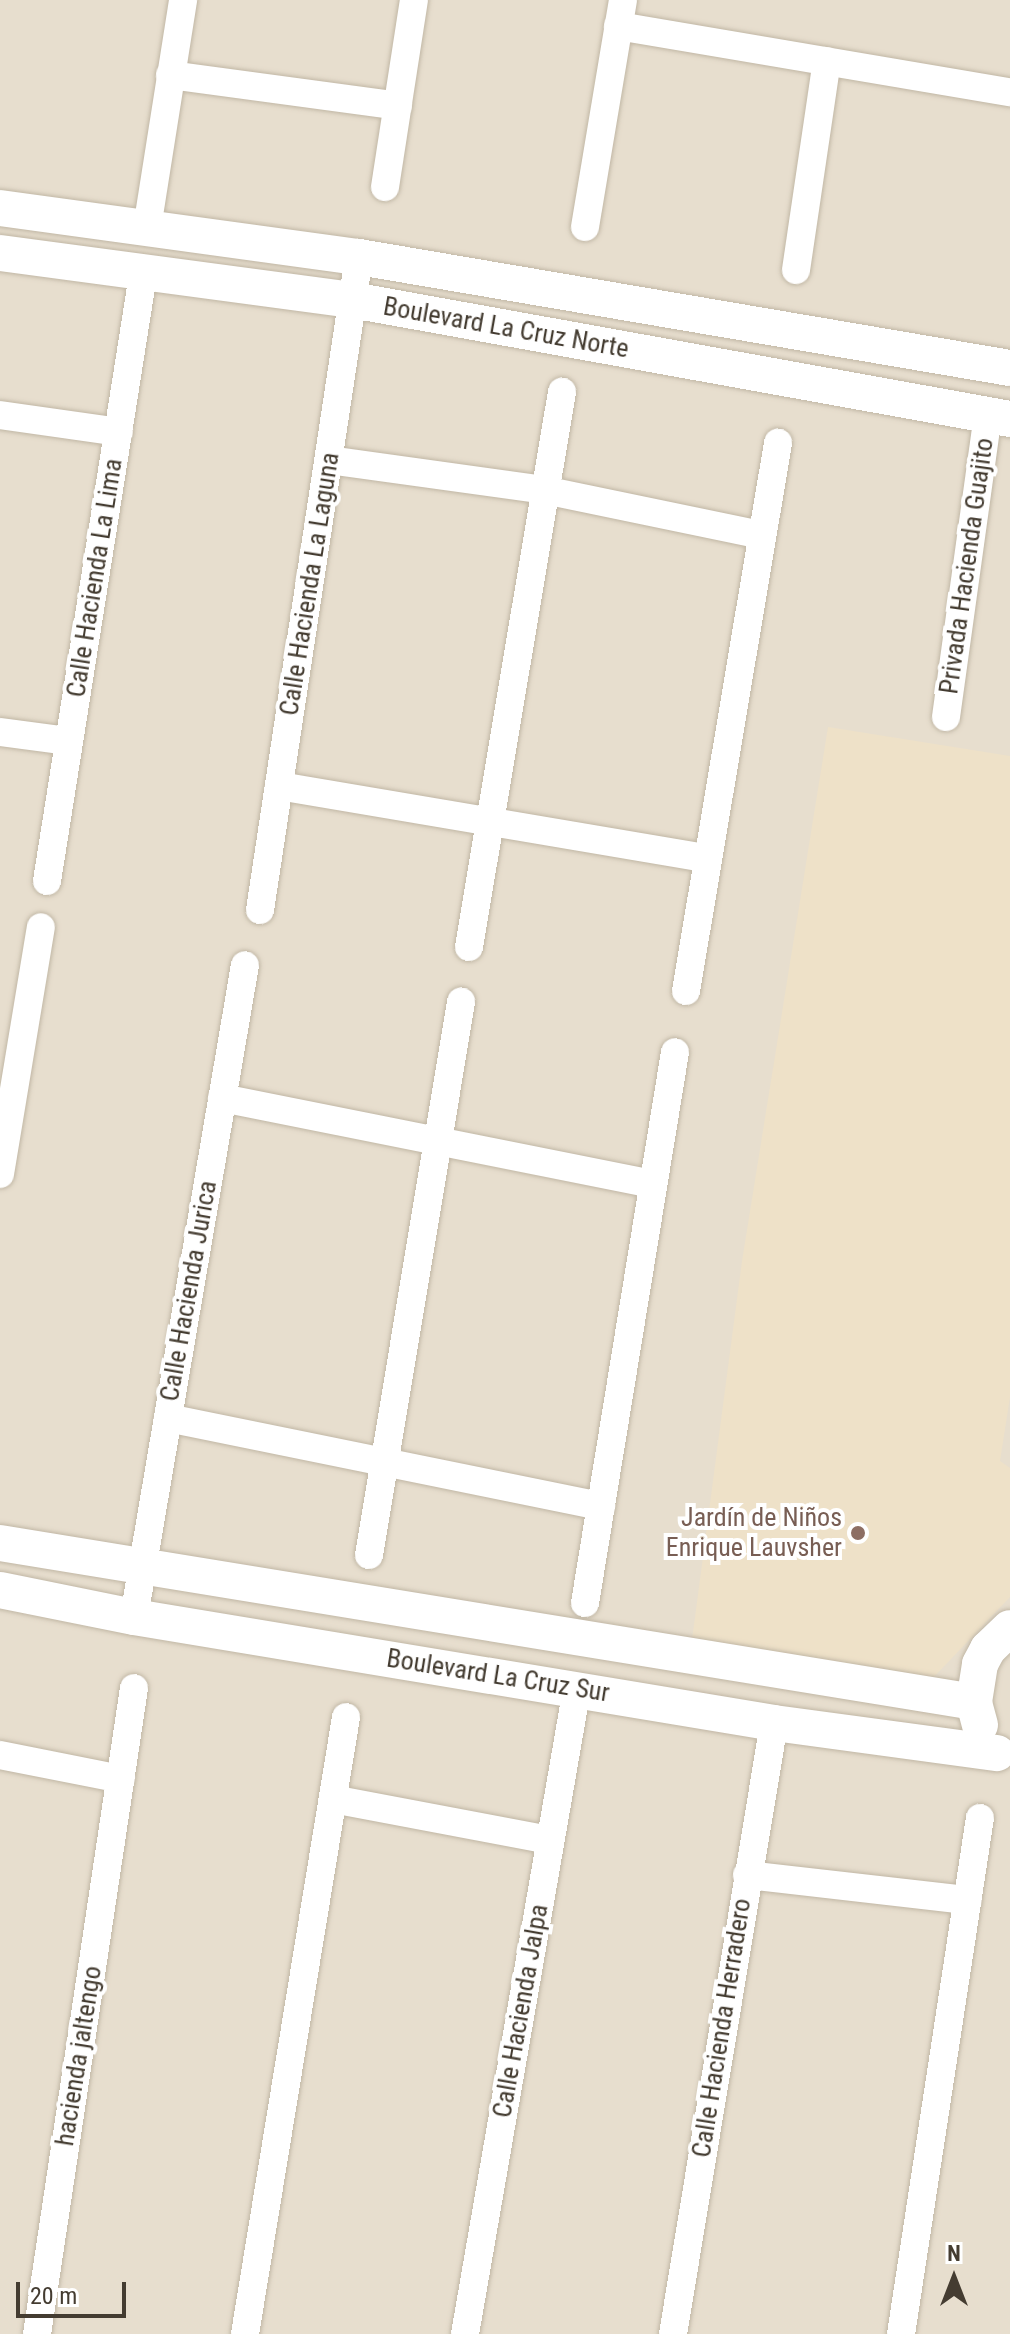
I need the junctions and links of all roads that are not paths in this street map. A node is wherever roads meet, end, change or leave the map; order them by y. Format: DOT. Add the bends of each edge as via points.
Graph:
graph roads {
  1 [pos="183,0"];
  2 [pos="414,0"];
  3 [pos="620,13"];
  4 [pos="827,61"];
  5 [pos="170,75"];
  6 [pos="1010,92"];
  7 [pos="398,106"];
  8 [pos="385,187"];
  9 [pos="0,208"];
  10 [pos="585,227"];
  11 [pos="147,228"];
  12 [pos="0,253"];
  13 [pos="359,257"];
  14 [pos="796,270"];
  15 [pos="143,275"];
  16 [pos="352,300"];
  17 [pos="1010,368"];
  18 [pos="562,392"];
  19 [pos="0,415"];
  20 [pos="999,417"];
  21 [pos="119,432"];
  22 [pos="778,443"];
  23 [pos="329,460"];
  24 [pos="544,490"];
  25 [pos="761,535"];
  26 [pos="946,717"];
  27 [pos="0,732"];
  28 [pos="68,741"];
  29 [pos="279,786"];
  30 [pos="492,823"];
  31 [pos="705,858"];
  32 [pos="47,881"];
  33 [pos="260,910"];
  34 [pos="41,927"];
  35 [pos="469,947"];
  36 [pos="245,965"];
  37 [pos="686,991"];
  38 [pos="461,1002"];
  39 [pos="675,1052"];
  40 [pos="9,1064"];
  41 [pos="222,1098"];
  42 [pos="439,1139"];
  43 [pos="0,1174"];
  44 [pos="653,1184"];
  45 [pos="168,1418"];
  46 [pos="385,1460"];
  47 [pos="601,1506"];
  48 [pos="0,1543"];
  49 [pos="369,1555"];
  50 [pos="143,1566"];
  51 [pos="0,1590"];
  52 [pos="585,1603"];
  53 [pos="134,1617"];
  54 [pos="1010,1628"];
  55 [pos="134,1688"];
  56 [pos="577,1688"];
  57 [pos="974,1702"];
  58 [pos="346,1717"];
  59 [pos="774,1723"];
  60 [pos="0,1755"];
  61 [pos="1004,1758"];
  62 [pos="121,1779"];
  63 [pos="333,1799"];
  64 [pos="980,1818"];
  65 [pos="550,1840"];
  66 [pos="747,1875"];
  67 [pos="968,1900"];
  68 [pos="37,2334"];
  69 [pos="245,2334"];
  70 [pos="465,2334"];
  71 [pos="673,2334"];
  72 [pos="901,2334"];
  1 -- 5 [label="street"];
  2 -- 7 [label="street"];
  3 -- 4 [label="street"];
  3 -- 10 [label="street"];
  4 -- 6 [label="street"];
  4 -- 14 [label="street"];
  5 -- 7 [label="street"];
  5 -- 11 [label="street"];
  7 -- 8 [label="street"];
  9 -- 11 [label="street, Boulevard La Cruz Norte"];
  11 -- 13 [label="street, Boulevard La Cruz Norte"];
  12 -- 15 [label="street, Boulevard La Cruz Norte"];
  13 -- 16 [label="street, Calle Hacienda La Laguna"];
  13 -- 17 [label="street, Boulevard La Cruz Norte"];
  15 -- 16 [label="street, Boulevard La Cruz Norte"];
  15 -- 21 [label="street, Calle Hacienda La Lima"];
  16 -- 20 [label="street, Boulevard La Cruz Norte"];
  16 -- 23 [label="street, Calle Hacienda La Laguna"];
  18 -- 24 [label="street"];
  19 -- 21 [label="street"];
  20 -- 26 [label="street, Privada Hacienda Guajito"];
  21 -- 28 [label="street, Calle Hacienda La Lima"];
  22 -- 25 [label="street"];
  23 -- 24 [label="street"];
  23 -- 29 [label="street, Calle Hacienda La Laguna"];
  24 -- 25 [label="street"];
  24 -- 30 [label="street"];
  25 -- 31 [label="street"];
  27 -- 28 [label="street"];
  28 -- 32 [label="street, Calle Hacienda La Lima"];
  29 -- 30 [label="street"];
  29 -- 33 [label="street, Calle Hacienda La Laguna"];
  30 -- 31 [label="street"];
  30 -- 35 [label="street"];
  31 -- 37 [label="street"];
  34 -- 40 [label="street"];
  36 -- 41 [label="street, Calle Hacienda Jurica"];
  38 -- 42 [label="street"];
  39 -- 44 [label="street"];
  40 -- 43 [label="street"];
  41 -- 42 [label="street"];
  41 -- 45 [label="street, Calle Hacienda Jurica"];
  42 -- 44 [label="street"];
  42 -- 46 [label="street"];
  44 -- 47 [label="street"];
  45 -- 46 [label="street"];
  45 -- 50 [label="street, Calle Hacienda Jurica"];
  46 -- 47 [label="street"];
  46 -- 49 [label="street"];
  47 -- 52 [label="street"];
  48 -- 50 [label="street, Boulevard La Cruz Sur"];
  50 -- 53 [label="street, Calle Hacienda Jurica"];
  50 -- 57 [label="street, Boulevard La Cruz Sur"];
  51 -- 53 [label="street, Boulevard La Cruz Sur"];
  53 -- 56 [label="street, Boulevard La Cruz Sur"];
  54 -- 57 [label="street" via="980,1664"];
  55 -- 62 [label="street, hacienda jaltengo"];
  56 -- 59 [label="street, Boulevard La Cruz Sur"];
  56 -- 65 [label="street, Calle Hacienda Jalpa"];
  57 -- 61 [label="street" via="986,1738"];
  58 -- 63 [label="street"];
  59 -- 61 [label="street, Boulevard La Cruz Sur"];
  59 -- 66 [label="street, Calle Hacienda Herradero"];
  60 -- 62 [label="street"];
  62 -- 68 [label="street, hacienda jaltengo"];
  63 -- 65 [label="street"];
  63 -- 69 [label="street"];
  64 -- 67 [label="street"];
  65 -- 70 [label="street, Calle Hacienda Jalpa"];
  66 -- 67 [label="street"];
  66 -- 71 [label="street, Calle Hacienda Herradero"];
  67 -- 72 [label="street"];
}
